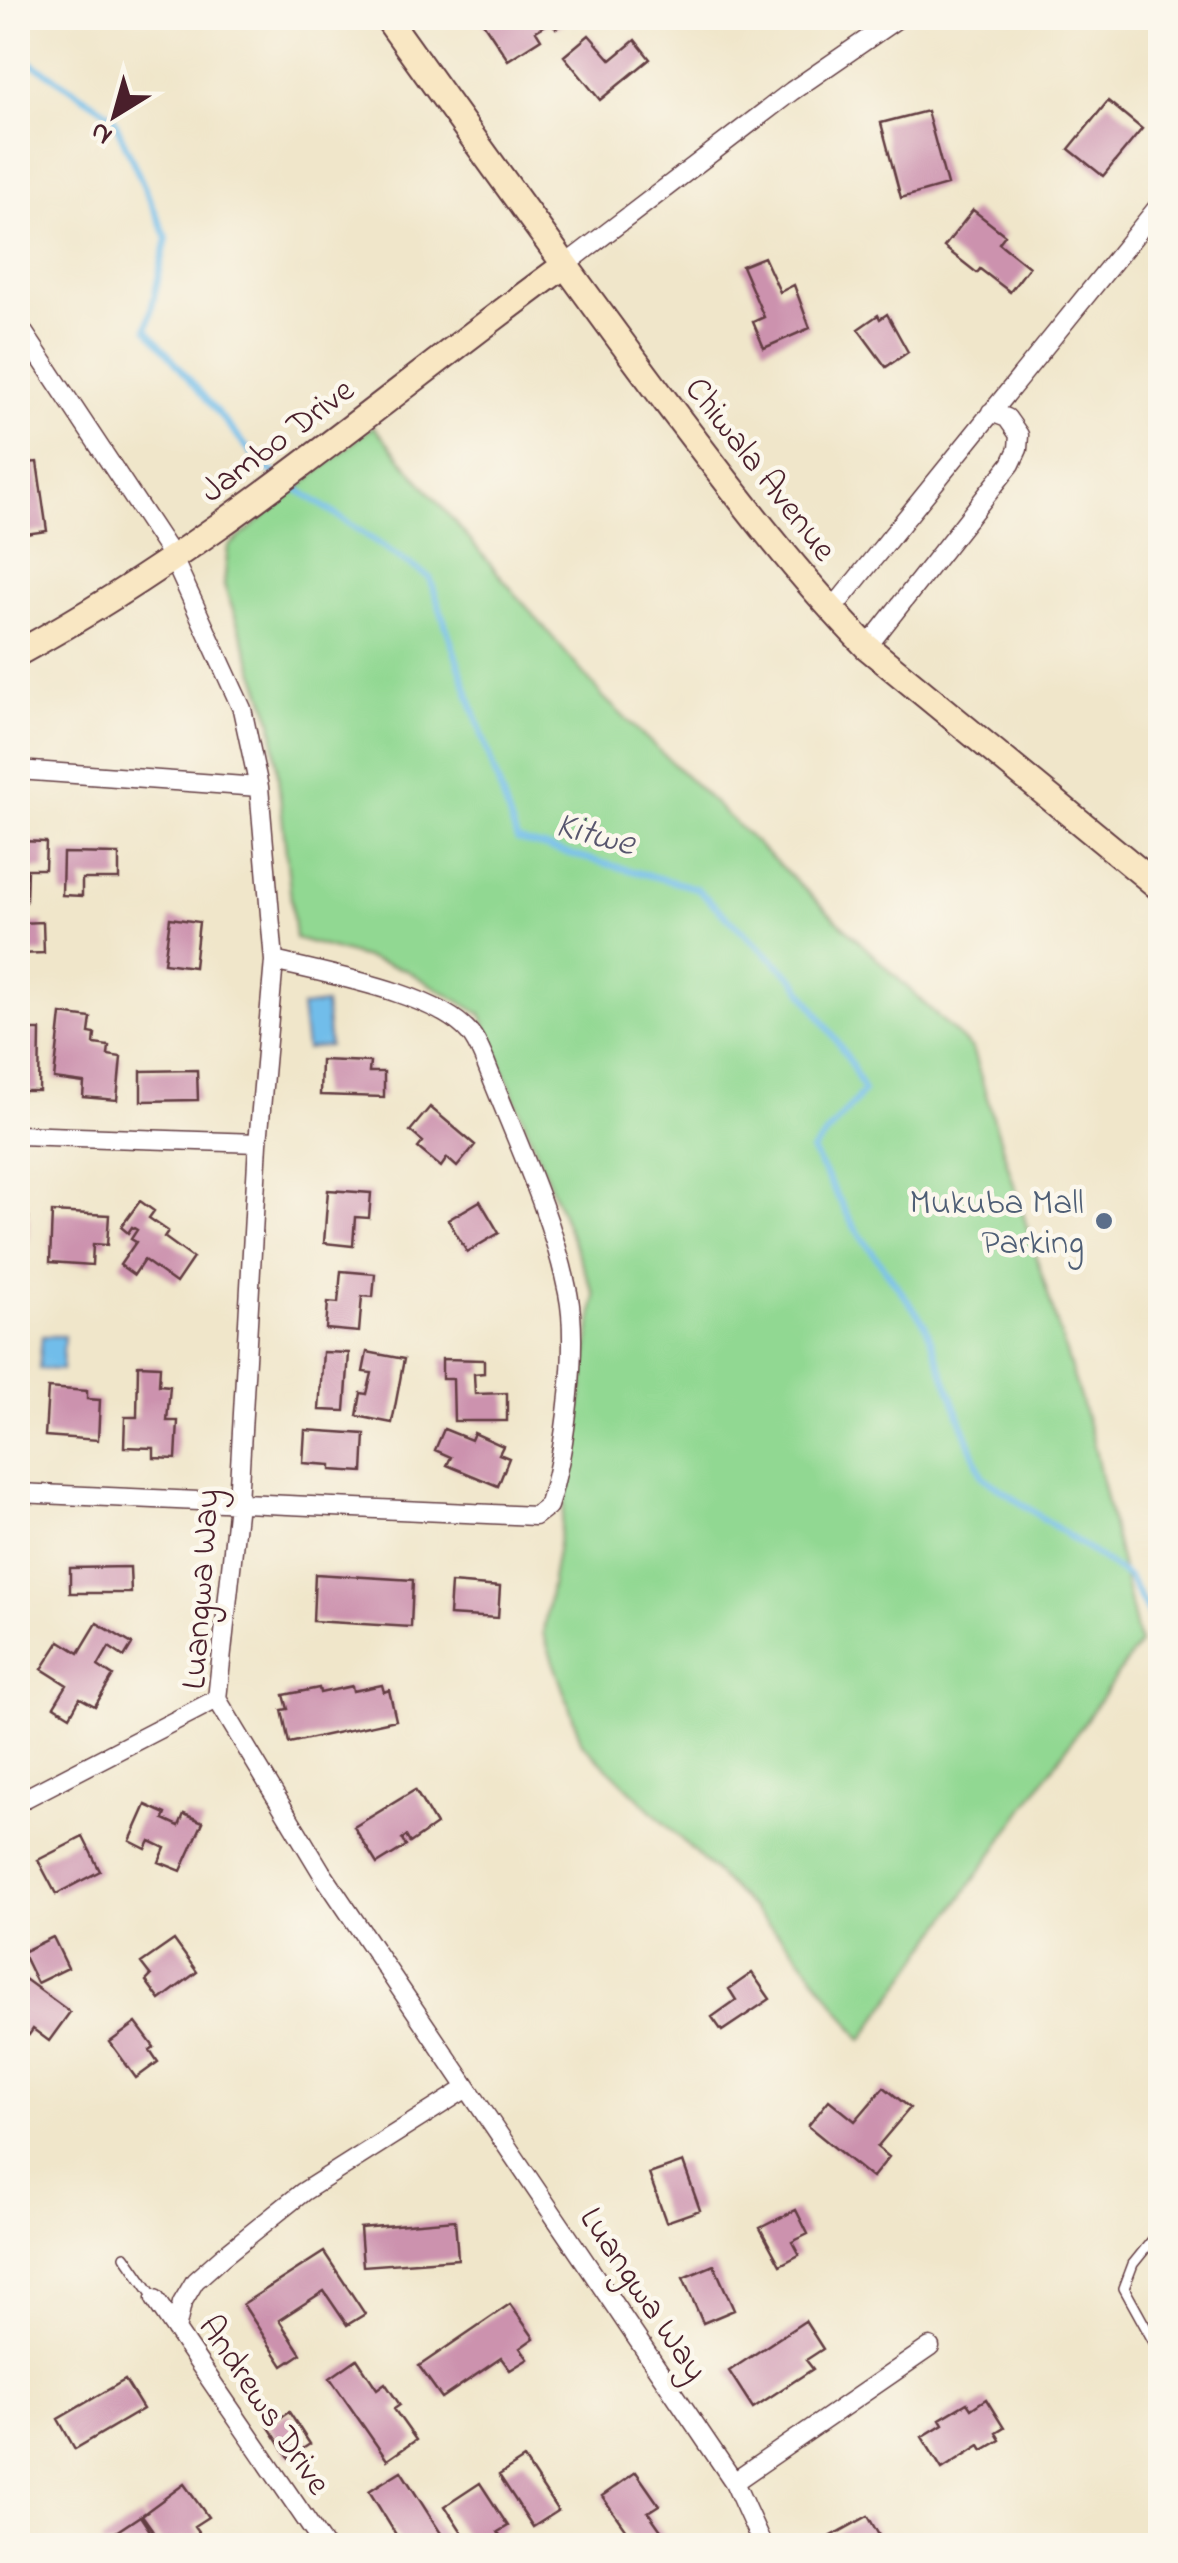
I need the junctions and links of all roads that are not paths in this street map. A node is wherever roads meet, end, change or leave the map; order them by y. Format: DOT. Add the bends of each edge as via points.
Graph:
graph roads {
  1 [pos="387,18"];
  2 [pos="898,18"];
  3 [pos="1157,208"];
  4 [pos="565,266"];
  5 [pos="18,324"];
  6 [pos="991,412"];
  7 [pos="172,556"];
  8 [pos="831,611"];
  9 [pos="867,648"];
  10 [pos="18,653"];
  11 [pos="18,770"];
  12 [pos="259,787"];
  13 [pos="1160,888"];
  14 [pos="274,961"];
  15 [pos="18,1135"];
  16 [pos="258,1143"];
  17 [pos="18,1492"];
  18 [pos="238,1503"];
  19 [pos="217,1699"];
  20 [pos="18,1802"];
  21 [pos="467,2088"];
  22 [pos="1154,2238"];
  23 [pos="125,2256"];
  24 [pos="155,2299"];
  25 [pos="176,2330"];
  26 [pos="930,2347"];
  27 [pos="1160,2353"];
  28 [pos="734,2482"];
  29 [pos="324,2546"];
  30 [pos="763,2546"];
  1 -- 4 [label="main road, Chiwala Avenue"];
  2 -- 4 [label="street"];
  3 -- 6 [label="street"];
  4 -- 7 [label="main road, Jambo Drive" via="264,496"];
  4 -- 8 [label="main road, Chiwala Avenue"];
  5 -- 7 [label="street, Luangwa Way"];
  6 -- 8 [label="street"];
  6 -- 9 [label="street" via="1007,418 1019,435 1011,464"];
  7 -- 10 [label="main road, Jambo Drive"];
  7 -- 12 [label="street, Luangwa Way" via="242,708"];
  8 -- 9 [label="main road, Chiwala Avenue"];
  9 -- 13 [label="main road, Chiwala Avenue"];
  11 -- 12 [label="street"];
  12 -- 14 [label="street, Luangwa Way"];
  14 -- 16 [label="street, Luangwa Way"];
  14 -- 18 [label="street" via="432,1006 472,1035 554,1240 569,1296 570,1366 550,1499 541,1514"];
  15 -- 16 [label="street"];
  16 -- 18 [label="street, Luangwa Way"];
  17 -- 18 [label="street"];
  18 -- 19 [label="street, Luangwa Way"];
  19 -- 20 [label="street"];
  19 -- 21 [label="street, Luangwa Way" via="322,1873"];
  21 -- 25 [label="street" via="303,2192 222,2257 195,2281"];
  21 -- 28 [label="street, Luangwa Way"];
  22 -- 27 [label="lane" via="1124,2288"];
  23 -- 24 [label="lane"];
  24 -- 25 [label="street, Andrews Drive"];
  25 -- 29 [label="street, Andrews Drive"];
  26 -- 28 [label="street"];
  28 -- 30 [label="street, Luangwa Way"];
}
